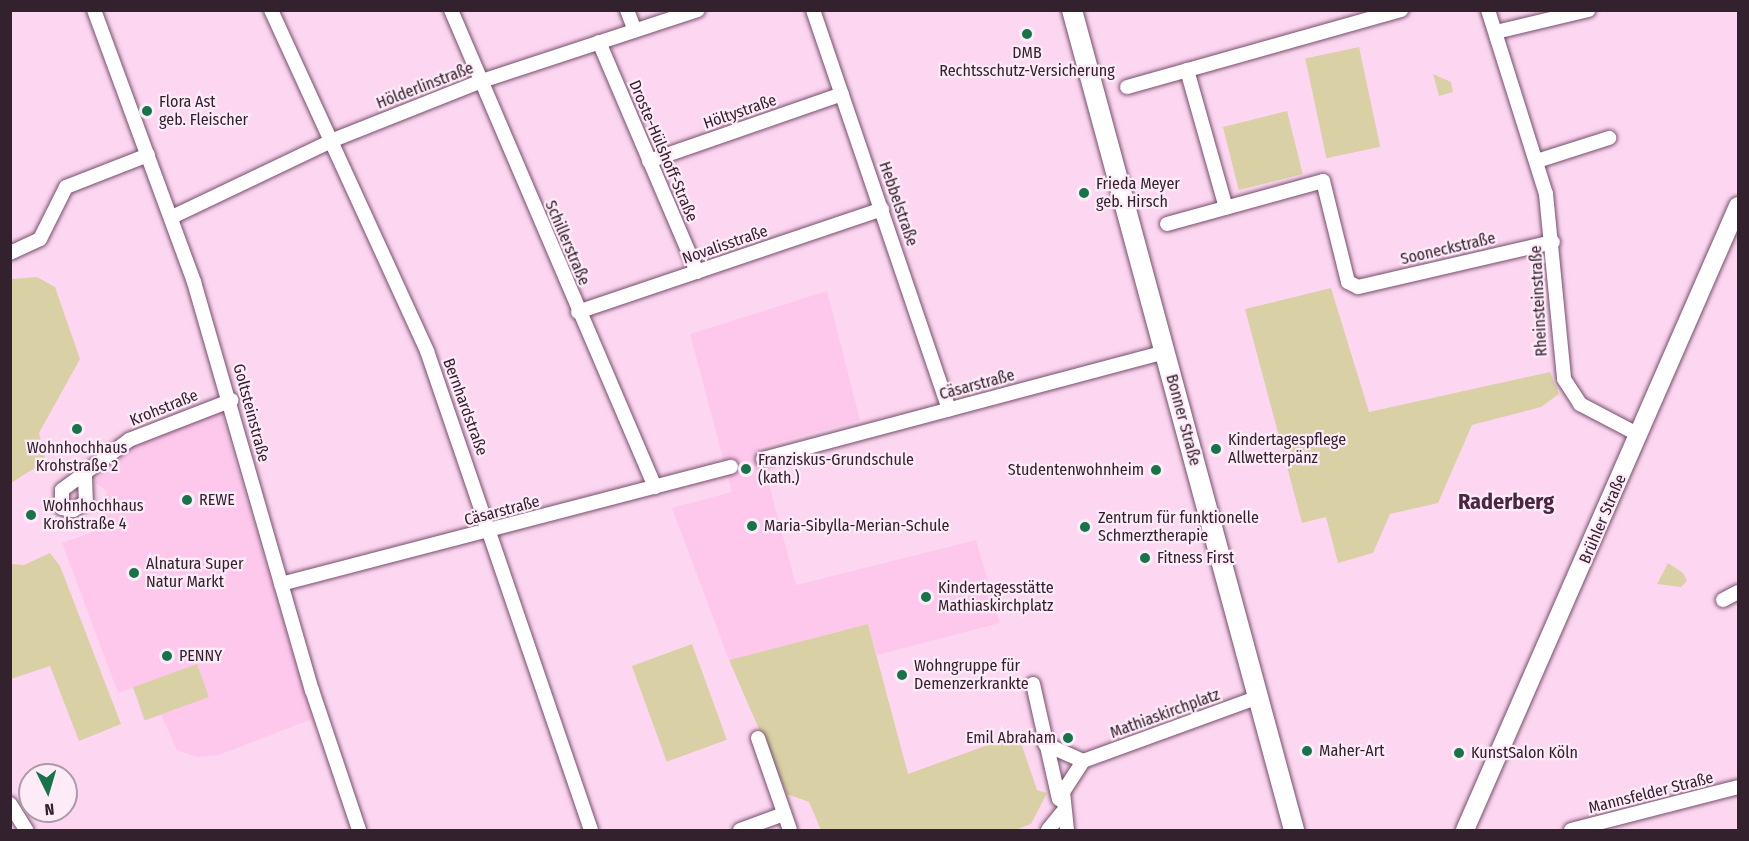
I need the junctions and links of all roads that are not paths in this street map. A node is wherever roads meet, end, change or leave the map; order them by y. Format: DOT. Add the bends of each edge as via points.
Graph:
graph roads {
  1 [pos="93,10"];
  2 [pos="271,10"];
  3 [pos="451,10"];
  4 [pos="627,10"];
  5 [pos="698,10"];
  6 [pos="813,10"];
  7 [pos="1072,10"];
  8 [pos="1401,10"];
  9 [pos="1488,10"];
  10 [pos="1588,10"];
  11 [pos="635,31"];
  12 [pos="1496,32"];
  13 [pos="599,42"];
  14 [pos="1187,70"];
  15 [pos="482,81"];
  16 [pos="1127,87"];
  17 [pos="842,94"];
  18 [pos="1609,138"];
  19 [pos="331,141"];
  20 [pos="148,155"];
  21 [pos="650,161"];
  22 [pos="1538,161"];
  23 [pos="1738,206"];
  24 [pos="1226,208"];
  25 [pos="882,209"];
  26 [pos="172,217"];
  27 [pos="1167,224"];
  28 [pos="1553,242"];
  29 [pos="10,253"];
  30 [pos="697,273"];
  31 [pos="578,312"];
  32 [pos="1165,352"];
  33 [pos="232,400"];
  34 [pos="949,409"];
  35 [pos="1639,435"];
  36 [pos="763,459"];
  37 [pos="731,467"];
  38 [pos="85,477"];
  39 [pos="655,487"];
  40 [pos="492,531"];
  41 [pos="281,584"];
  42 [pos="1738,592"];
  43 [pos="1723,600"];
  44 [pos="1033,684"];
  45 [pos="1259,697"];
  46 [pos="758,738"];
  47 [pos="1045,744"];
  48 [pos="1083,761"];
  49 [pos="1738,788"];
  50 [pos="10,804"];
  51 [pos="1061,809"];
  52 [pos="784,814"];
  53 [pos="26,831"];
  54 [pos="360,831"];
  55 [pos="591,831"];
  56 [pos="740,831"];
  57 [pos="790,831"];
  58 [pos="1048,831"];
  59 [pos="1066,831"];
  60 [pos="1294,831"];
  61 [pos="1465,831"];
  62 [pos="1571,831"];
  1 -- 20 [label="street, Goltsteinstraße"];
  2 -- 19 [label="street, Bernhardstraße"];
  3 -- 15 [label="street, Schillerstraße"];
  4 -- 11 [label="street"];
  5 -- 11 [label="street, Hölderlinstraße"];
  6 -- 17 [label="street, Hebbelstraße"];
  7 -- 32 [label="main road, Bonner Straße"];
  8 -- 14 [label="street"];
  9 -- 12 [label="street, Rheinsteinstraße"];
  10 -- 12 [label="street"];
  11 -- 13 [label="street, Hölderlinstraße"];
  12 -- 22 [label="street, Rheinsteinstraße"];
  13 -- 15 [label="street, Hölderlinstraße"];
  13 -- 21 [label="street, Droste-Hülshoff-Straße"];
  14 -- 16 [label="street"];
  14 -- 24 [label="street"];
  15 -- 19 [label="street, Hölderlinstraße"];
  15 -- 31 [label="street, Schillerstraße"];
  17 -- 21 [label="street, Höltystraße"];
  17 -- 25 [label="street, Hebbelstraße"];
  18 -- 22 [label="street"];
  19 -- 26 [label="street, Hölderlinstraße"];
  19 -- 40 [label="street, Bernhardstraße" via="427,351"];
  20 -- 26 [label="street, Goltsteinstraße"];
  20 -- 29 [label="street" via="66,187 40,239"];
  21 -- 30 [label="street, Droste-Hülshoff-Straße"];
  22 -- 28 [label="street, Rheinsteinstraße"];
  23 -- 35 [label="street, Brühler Straße"];
  24 -- 27 [label="street"];
  24 -- 28 [label="street, Sooneckstraße" via="1323,181 1351,286"];
  25 -- 30 [label="street, Novalisstraße"];
  25 -- 34 [label="street, Hebbelstraße"];
  26 -- 33 [label="street, Goltsteinstraße"];
  28 -- 35 [label="street, Rheinsteinstraße" via="1564,379 1580,404"];
  30 -- 31 [label="street, Novalisstraße"];
  31 -- 39 [label="street, Schillerstraße"];
  32 -- 34 [label="street, Cäsarstraße"];
  32 -- 45 [label="main road, Bonner Straße"];
  33 -- 38 [label="street, Krohstraße" via="141,433"];
  33 -- 41 [label="street, Goltsteinstraße"];
  34 -- 36 [label="street, Cäsarstraße"];
  35 -- 61 [label="street, Brühler Straße"];
  37 -- 39 [label="street, Cäsarstraße"];
  39 -- 40 [label="street, Cäsarstraße"];
  40 -- 41 [label="street, Cäsarstraße"];
  40 -- 55 [label="street, Bernhardstraße" via="542,700"];
  41 -- 54 [label="street, Goltsteinstraße"];
  42 -- 43 [label="street"];
  44 -- 47 [label="street"];
  45 -- 48 [label="street, Mathiaskirchplatz"];
  45 -- 60 [label="main road, Bonner Straße"];
  46 -- 52 [label="street"];
  47 -- 48 [label="street"];
  47 -- 51 [label="street"];
  48 -- 51 [label="street" via="1065,783"];
  49 -- 62 [label="street, Mannsfelder Straße"];
  50 -- 53 [label="street"];
  51 -- 58 [label="street"];
  51 -- 59 [label="street"];
  52 -- 56 [label="street"];
  52 -- 57 [label="street"];
}
